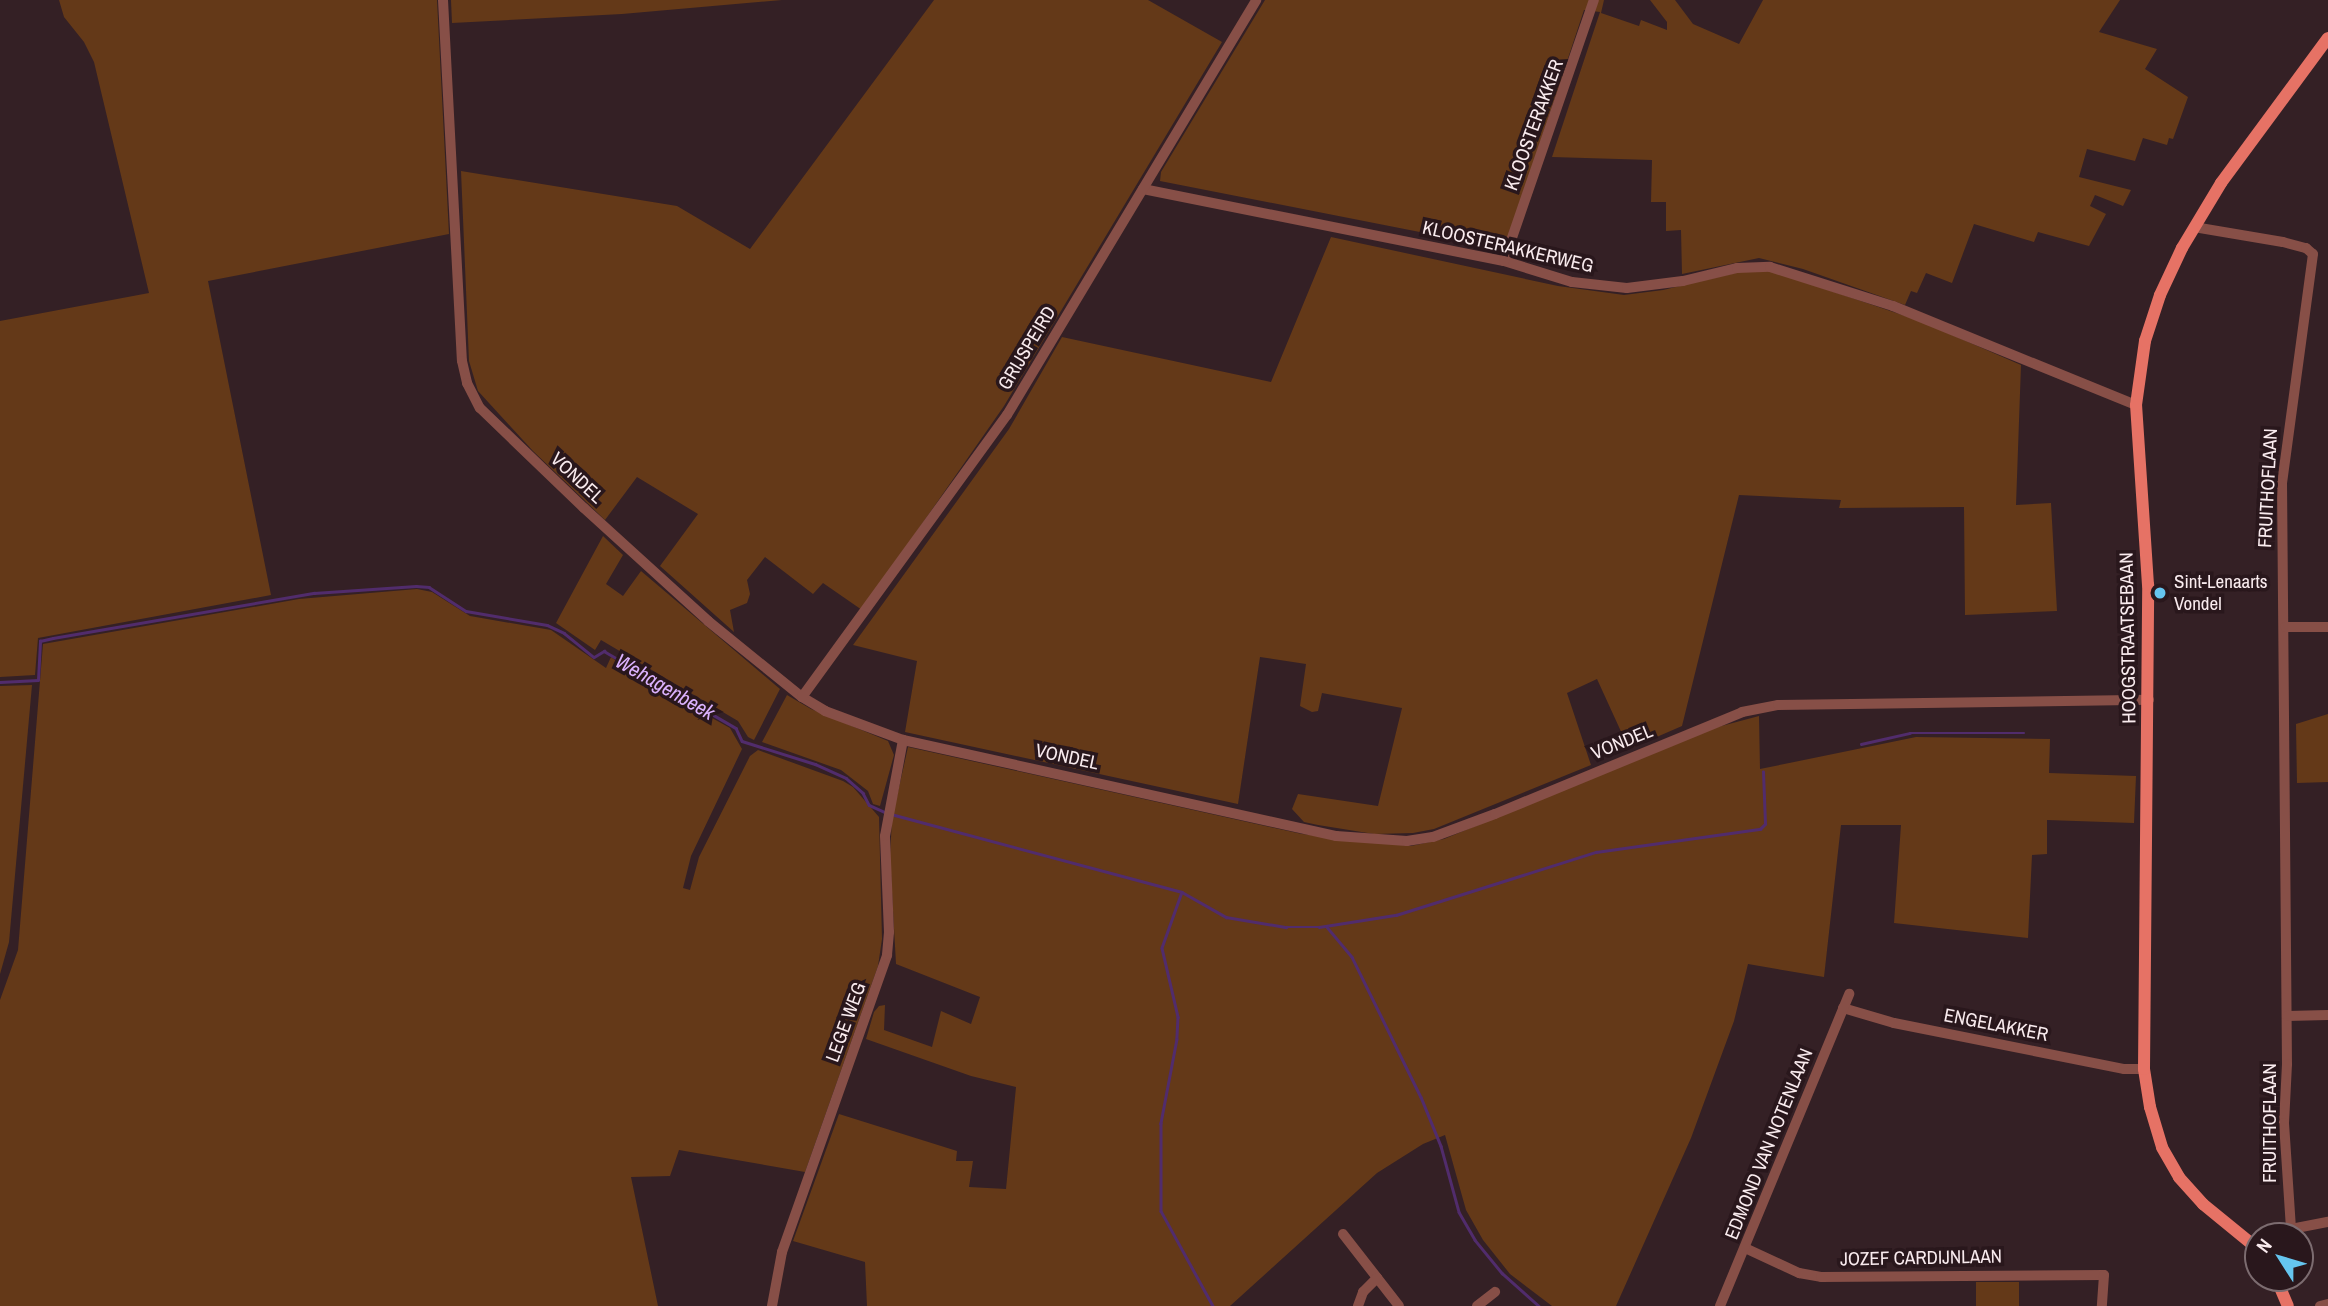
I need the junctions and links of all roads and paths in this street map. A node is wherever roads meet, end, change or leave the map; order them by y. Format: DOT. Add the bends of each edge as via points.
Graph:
graph roads {
  1 [pos="443,0"];
  2 [pos="1256,0"];
  3 [pos="1594,0"];
  4 [pos="2328,38"];
  5 [pos="1143,189"];
  6 [pos="2194,227"];
  7 [pos="1504,261"];
  8 [pos="2136,405"];
  9 [pos="2285,626"];
  10 [pos="2328,627"];
  11 [pos="802,697"];
  12 [pos="2149,700"];
  13 [pos="903,740"];
  14 [pos="1849,994"];
  15 [pos="1843,1008"];
  16 [pos="2328,1015"];
  17 [pos="2287,1016"];
  18 [pos="2144,1069"];
  19 [pos="2290,1222"];
  20 [pos="1343,1234"];
  21 [pos="2244,1238"];
  22 [pos="1745,1248"];
  23 [pos="1377,1278"];
  24 [pos="1495,1292"];
  25 [pos="2328,1304"];
  26 [pos="772,1306"];
  27 [pos="1358,1306"];
  28 [pos="1399,1306"];
  29 [pos="1477,1306"];
  30 [pos="1720,1306"];
  31 [pos="2102,1306"];
  32 [pos="2320,1306"];
  1 -- 11 [label="street, VONDEL" via="463,361 471,391 497,427 584,508 708,621"];
  2 -- 5 [label="street, GRIJSPEIRD"];
  3 -- 7 [label="street, KLOOSTERAKKER"];
  4 -- 6 [label="main road, HOOGSTRAATSEBAAN"];
  5 -- 7 [label="street, KLOOSTERAKKERWEG"];
  5 -- 11 [label="street, GRIJSPEIRD" via="1007,415"];
  6 -- 8 [label="main road, HOOGSTRAATSEBAAN" via="2160,295 2146,341"];
  6 -- 9 [label="street, FRUITHOFLAAN" via="2306,247 2312,254 2282,482"];
  7 -- 8 [label="street, KLOOSTERAKKERWEG" via="1572,282 1627,288 1737,268 1770,267 1893,306"];
  8 -- 12 [label="main road, HOOGSTRAATSEBAAN" via="2148,585"];
  9 -- 10 [label="street"];
  9 -- 17 [label="street, FRUITHOFLAAN"];
  11 -- 13 [label="street, VONDEL" via="825,711"];
  12 -- 13 [label="street, VONDEL" via="1754,709 1495,814 1433,837 1407,841 1336,836"];
  12 -- 18 [label="main road, HOOGSTRAATSEBAAN"];
  13 -- 26 [label="street, LEGE WEG" via="885,836 887,955 782,1252"];
  14 -- 15 [label="street, EDMOND VAN NOTENLAAN"];
  15 -- 18 [label="street, ENGELAKKER" via="1894,1023 2124,1069"];
  15 -- 22 [label="street, EDMOND VAN NOTENLAAN"];
  16 -- 17 [label="street"];
  17 -- 19 [label="street, FRUITHOFLAAN" via="2285,1175"];
  18 -- 21 [label="main road, HOOGSTRAATSEBAAN" via="2158,1134 2179,1177"];
  20 -- 23 [label="street"];
  22 -- 30 [label="street, EDMOND VAN NOTENLAAN"];
  22 -- 31 [label="street, JOZEF CARDIJNLAAN" via="1798,1273 1821,1277 2104,1275"];
  23 -- 27 [label="street" via="1363,1292"];
  23 -- 28 [label="street"];
  24 -- 29 [label="street"];
  25 -- 32 [label="street"];
}
